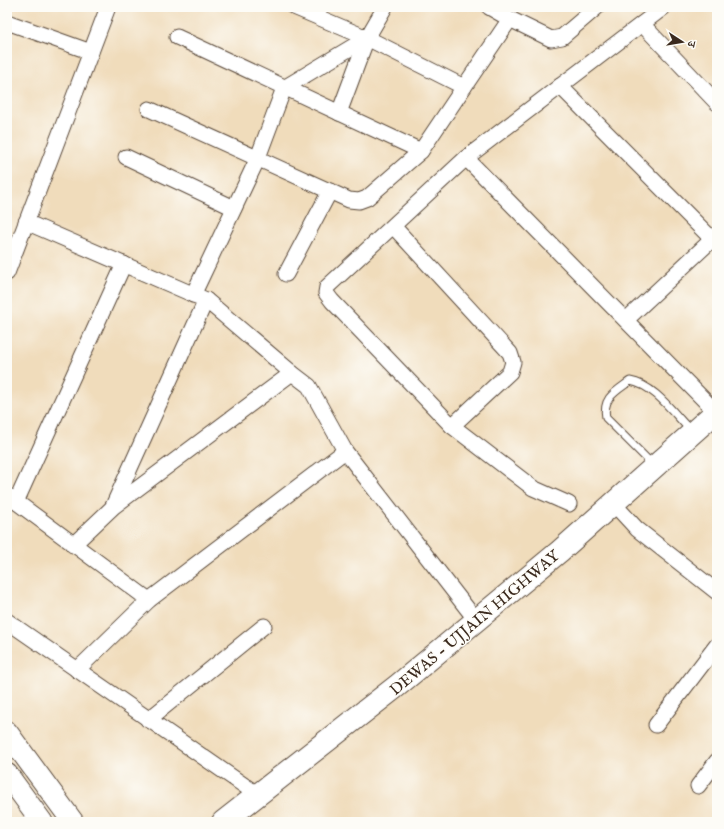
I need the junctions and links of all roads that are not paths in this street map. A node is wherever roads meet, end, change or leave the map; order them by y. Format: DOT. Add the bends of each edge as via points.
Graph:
graph roads {
  1 [pos="108,7"];
  2 [pos="294,7"];
  3 [pos="385,7"];
  4 [pos="489,7"];
  5 [pos="597,7"];
  6 [pos="664,7"];
  7 [pos="510,19"];
  8 [pos="7,22"];
  9 [pos="642,24"];
  10 [pos="177,37"];
  11 [pos="367,38"];
  12 [pos="91,52"];
  13 [pos="560,86"];
  14 [pos="464,87"];
  15 [pos="284,88"];
  16 [pos="717,103"];
  17 [pos="150,109"];
  18 [pos="338,113"];
  19 [pos="421,151"];
  20 [pos="126,157"];
  21 [pos="466,158"];
  22 [pos="257,160"];
  23 [pos="330,191"];
  24 [pos="234,208"];
  25 [pos="26,222"];
  26 [pos="393,226"];
  27 [pos="715,237"];
  28 [pos="124,264"];
  29 [pos="7,273"];
  30 [pos="286,274"];
  31 [pos="199,297"];
  32 [pos="626,320"];
  33 [pos="292,373"];
  34 [pos="717,412"];
  35 [pos="452,426"];
  36 [pos="692,433"];
  37 [pos="345,452"];
  38 [pos="655,466"];
  39 [pos="11,499"];
  40 [pos="613,503"];
  41 [pos="569,504"];
  42 [pos="113,507"];
  43 [pos="73,544"];
  44 [pos="717,592"];
  45 [pos="149,600"];
  46 [pos="476,620"];
  47 [pos="7,621"];
  48 [pos="264,626"];
  49 [pos="717,645"];
  50 [pos="77,670"];
  51 [pos="148,720"];
  52 [pos="656,725"];
  53 [pos="7,732"];
  54 [pos="717,761"];
  55 [pos="7,774"];
  56 [pos="698,786"];
  57 [pos="258,795"];
  58 [pos="42,822"];
  59 [pos="73,822"];
  60 [pos="223,822"];
  1 -- 12 [label="street"];
  2 -- 11 [label="street"];
  3 -- 11 [label="street"];
  4 -- 7 [label="street"];
  5 -- 7 [label="street" via="562,37 551,39"];
  6 -- 9 [label="street"];
  7 -- 14 [label="street"];
  8 -- 12 [label="street"];
  9 -- 13 [label="street"];
  9 -- 16 [label="street"];
  10 -- 15 [label="street"];
  11 -- 14 [label="street"];
  11 -- 15 [label="street"];
  11 -- 18 [label="street"];
  12 -- 25 [label="street"];
  13 -- 21 [label="street"];
  13 -- 27 [label="street"];
  14 -- 19 [label="street"];
  15 -- 18 [label="street"];
  15 -- 22 [label="street"];
  17 -- 22 [label="street"];
  18 -- 19 [label="street"];
  19 -- 23 [label="street" via="367,198 359,201 349,200"];
  20 -- 24 [label="street"];
  21 -- 26 [label="street"];
  21 -- 32 [label="street"];
  22 -- 23 [label="street"];
  22 -- 24 [label="street"];
  23 -- 30 [label="street"];
  24 -- 31 [label="street"];
  25 -- 28 [label="street"];
  25 -- 29 [label="street"];
  26 -- 35 [label="street" via="510,353 513,362 510,372"];
  26 -- 35 [label="street" via="327,287 326,293"];
  27 -- 32 [label="street"];
  28 -- 31 [label="street"];
  28 -- 39 [label="street"];
  31 -- 33 [label="street"];
  31 -- 42 [label="street"];
  32 -- 34 [label="street"];
  33 -- 37 [label="street" via="309,386"];
  33 -- 42 [label="street"];
  34 -- 36 [label="main road, DEWAS - UJJAIN HIGHWAY"];
  35 -- 41 [label="street" via="533,488"];
  36 -- 38 [label="main road, DEWAS - UJJAIN HIGHWAY"];
  36 -- 38 [label="lane" via="650,389 639,382 630,381 608,398 604,408 606,418"];
  37 -- 45 [label="street"];
  37 -- 46 [label="street"];
  38 -- 40 [label="main road, DEWAS - UJJAIN HIGHWAY"];
  39 -- 43 [label="street"];
  40 -- 44 [label="street" via="637,529"];
  40 -- 46 [label="main road, DEWAS - UJJAIN HIGHWAY" via="560,551"];
  42 -- 43 [label="street"];
  43 -- 45 [label="street"];
  45 -- 50 [label="street"];
  46 -- 57 [label="main road, DEWAS - UJJAIN HIGHWAY" via="397,686"];
  47 -- 50 [label="street"];
  48 -- 51 [label="street"];
  49 -- 52 [label="street"];
  50 -- 51 [label="street"];
  51 -- 57 [label="street"];
  53 -- 59 [label="street"];
  54 -- 56 [label="street"];
  55 -- 58 [label="street"];
  57 -- 60 [label="main road, DEWAS - UJJAIN HIGHWAY"];
}
